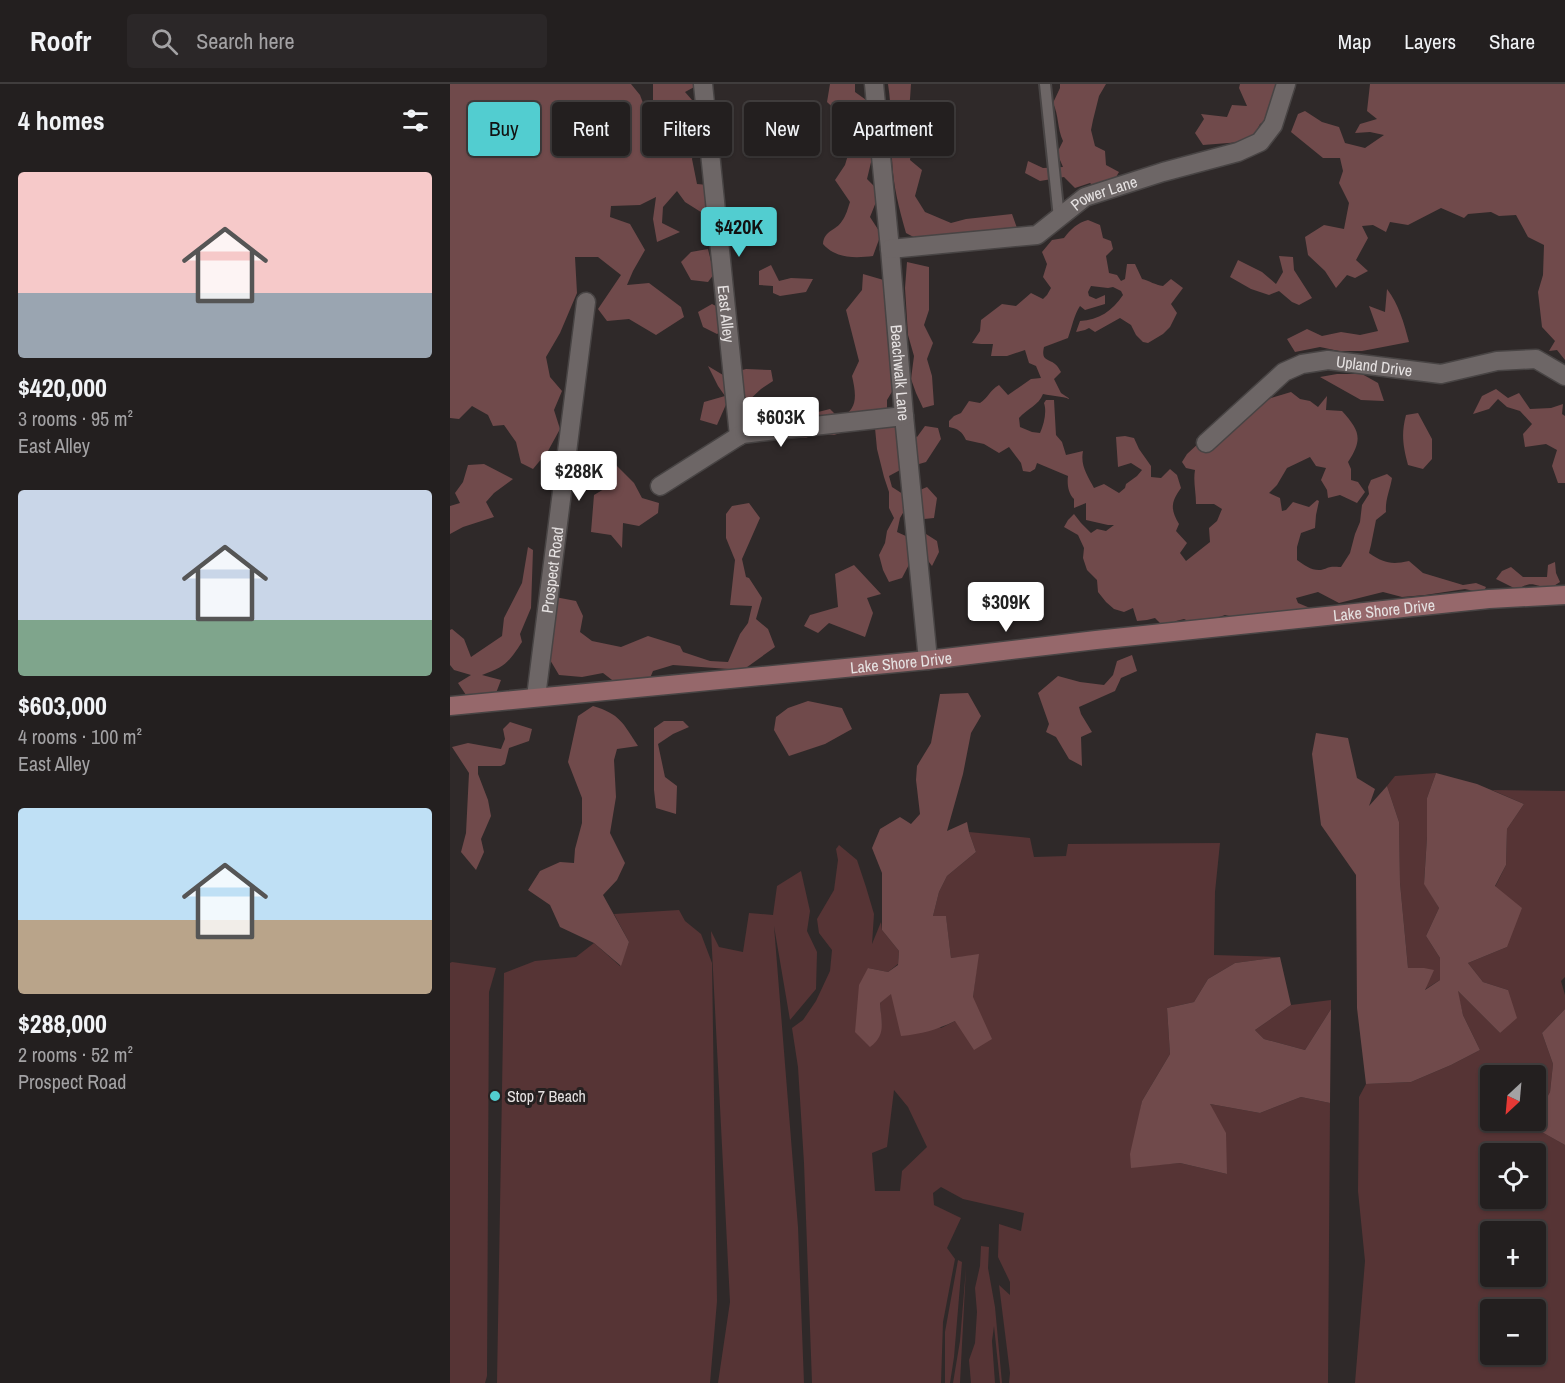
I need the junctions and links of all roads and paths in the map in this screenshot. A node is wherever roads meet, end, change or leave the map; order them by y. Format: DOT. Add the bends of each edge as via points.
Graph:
graph roads {
  1 [pos="703,84"];
  2 [pos="874,84"];
  3 [pos="1045,84"];
  4 [pos="1286,84"];
  5 [pos="1059,218"];
  6 [pos="890,249"];
  7 [pos="586,302"];
  8 [pos="1565,376"];
  9 [pos="904,416"];
  10 [pos="739,436"];
  11 [pos="1206,443"];
  12 [pos="660,486"];
  13 [pos="1565,595"];
  14 [pos="928,660"];
  15 [pos="536,697"];
  16 [pos="450,706"];
  1 -- 10 [label="street, East Alley"];
  2 -- 6 [label="street, Beachwalk Lane"];
  3 -- 5 [label="lane"];
  4 -- 5 [label="street, Power Lane" via="1273,125 1260,142 1238,153 1085,197"];
  5 -- 6 [label="street, Power Lane" via="1037,235"];
  6 -- 9 [label="street, Beachwalk Lane"];
  7 -- 15 [label="street, Prospect Road"];
  8 -- 11 [label="street, Upland Drive" via="1536,359 1497,361 1441,374 1328,360 1302,364 1284,372"];
  9 -- 10 [label="street"];
  9 -- 14 [label="street, Beachwalk Lane"];
  10 -- 12 [label="street"];
  13 -- 14 [label="street, Lake Shore Drive" via="1489,599"];
  14 -- 15 [label="street, Lake Shore Drive"];
  15 -- 16 [label="street, Lake Shore Drive"];
}
